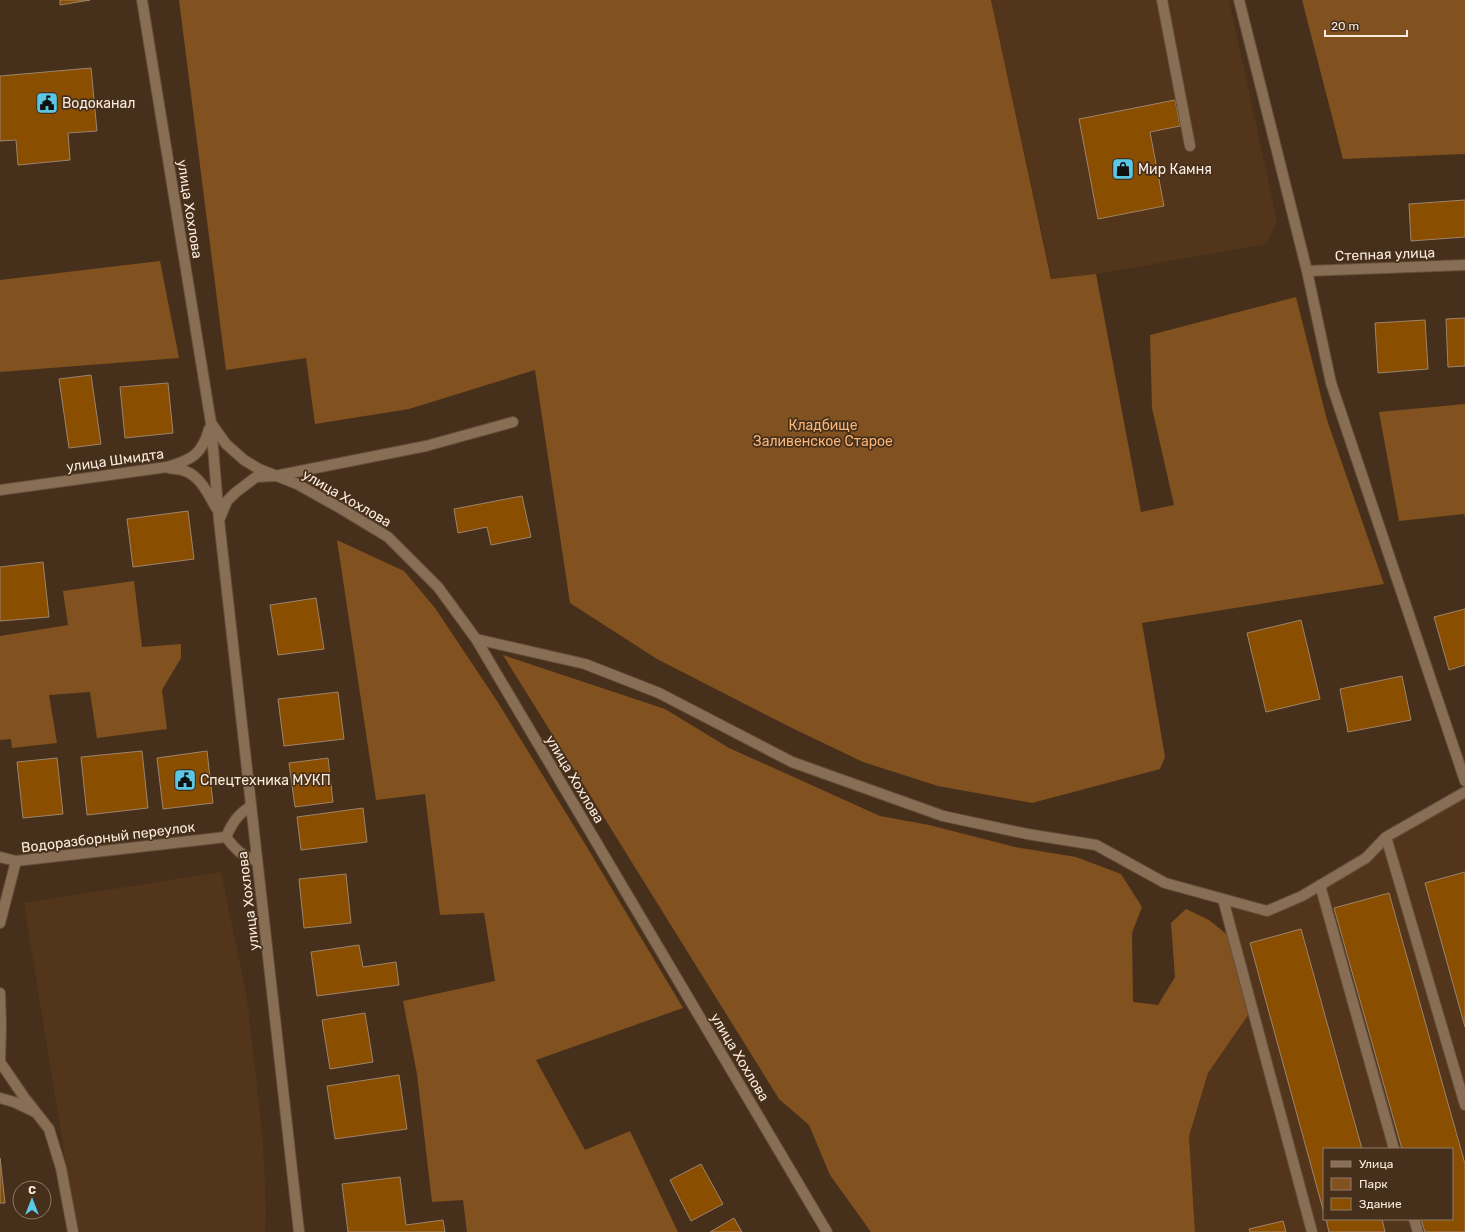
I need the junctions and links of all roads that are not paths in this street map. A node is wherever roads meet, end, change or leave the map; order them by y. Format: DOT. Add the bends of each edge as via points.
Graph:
graph roads {
  1 [pos="142,0"];
  2 [pos="1162,0"];
  3 [pos="1239,0"];
  4 [pos="1190,146"];
  5 [pos="1465,265"];
  6 [pos="1307,271"];
  7 [pos="512,422"];
  8 [pos="211,423"];
  9 [pos="167,467"];
  10 [pos="276,476"];
  11 [pos="0,490"];
  12 [pos="219,516"];
  13 [pos="476,639"];
  14 [pos="1465,781"];
  15 [pos="1465,792"];
  16 [pos="251,806"];
  17 [pos="226,837"];
  18 [pos="1386,837"];
  19 [pos="0,857"];
  20 [pos="16,861"];
  21 [pos="257,861"];
  22 [pos="1320,885"];
  23 [pos="1223,899"];
  24 [pos="0,923"];
  25 [pos="0,993"];
  26 [pos="0,1062"];
  27 [pos="0,1098"];
  28 [pos="1465,1105"];
  29 [pos="38,1114"];
  30 [pos="1394,1148"];
  31 [pos="1414,1220"];
  32 [pos="73,1232"];
  33 [pos="299,1232"];
  34 [pos="827,1232"];
  35 [pos="1312,1232"];
  36 [pos="1418,1232"];
  1 -- 8 [label="street, улица Хохлова"];
  2 -- 4 [label="street"];
  3 -- 6 [label="street"];
  5 -- 6 [label="street, Степная улица"];
  6 -- 14 [label="street" via="1331,383"];
  7 -- 10 [label="street" via="426,446"];
  8 -- 9 [label="street, улица Шмидта" via="206,441 192,458"];
  8 -- 10 [label="street, улица Хохлова" via="226,444 244,460"];
  8 -- 12 [label="street, улица Хохлова"];
  9 -- 11 [label="street, улица Шмидта"];
  9 -- 12 [label="street" via="186,471 197,479"];
  10 -- 12 [label="street" via="256,477 227,501"];
  10 -- 13 [label="street, улица Хохлова" via="297,484 388,537 438,587"];
  12 -- 16 [label="street, улица Хохлова"];
  13 -- 23 [label="street" via="585,664 659,693 792,762 936,813 1027,834 1096,845 1165,883"];
  13 -- 34 [label="street, улица Хохлова"];
  15 -- 18 [label="street"];
  16 -- 17 [label="street" via="235,818"];
  16 -- 21 [label="street, улица Хохлова"];
  17 -- 20 [label="street, Водоразборный переулок"];
  17 -- 21 [label="street" via="241,854"];
  18 -- 22 [label="street" via="1366,858"];
  18 -- 28 [label="street"];
  19 -- 20 [label="street"];
  20 -- 24 [label="street, Водоразборный переулок"];
  21 -- 33 [label="street, улица Хохлова"];
  22 -- 23 [label="street" via="1267,911"];
  22 -- 30 [label="street"];
  23 -- 35 [label="street"];
  25 -- 26 [label="street"];
  26 -- 29 [label="street"];
  27 -- 29 [label="street"];
  29 -- 32 [label="street" via="49,1129 56,1148"];
  31 -- 36 [label="street"];
}
